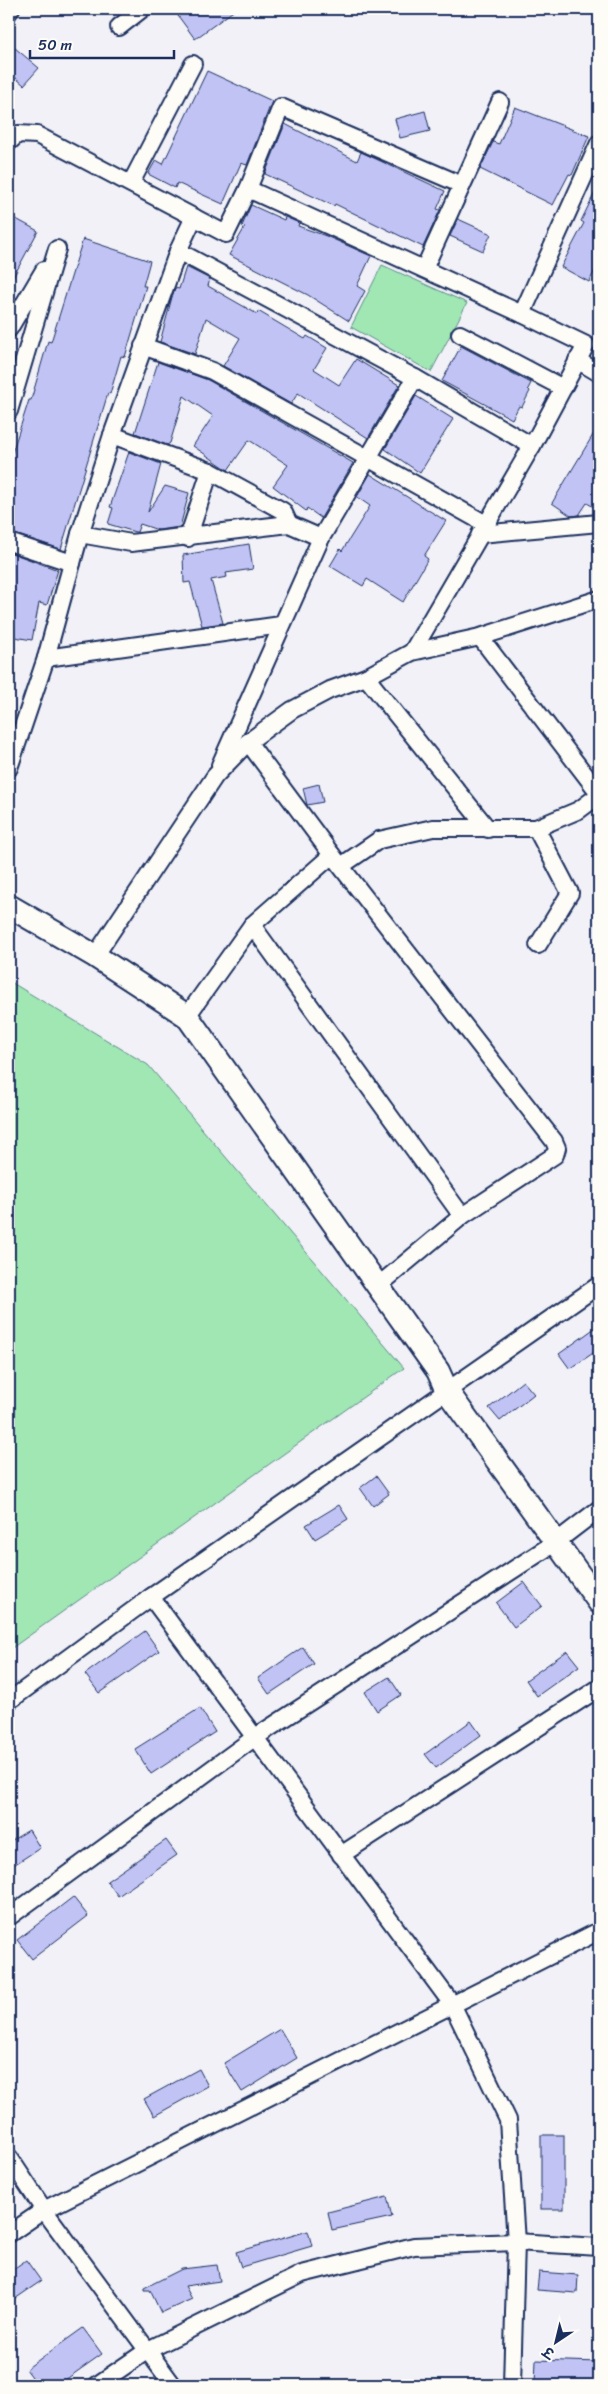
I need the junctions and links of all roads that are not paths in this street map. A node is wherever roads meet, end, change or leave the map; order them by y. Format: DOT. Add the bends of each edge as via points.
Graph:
graph roads {
  1 [pos="11,9"];
  2 [pos="142,9"];
  3 [pos="9,12"];
  4 [pos="119,27"];
  5 [pos="192,64"];
  6 [pos="500,102"];
  7 [pos="9,142"];
  8 [pos="599,143"];
  9 [pos="131,183"];
  10 [pos="462,185"];
  11 [pos="248,189"];
  12 [pos="194,217"];
  13 [pos="178,251"];
  14 [pos="424,269"];
  15 [pos="522,314"];
  16 [pos="9,329"];
  17 [pos="460,334"];
  18 [pos="143,346"];
  19 [pos="577,360"];
  20 [pos="599,373"];
  21 [pos="416,378"];
  22 [pos="563,388"];
  23 [pos="9,411"];
  24 [pos="112,435"];
  25 [pos="532,446"];
  26 [pos="368,458"];
  27 [pos="210,471"];
  28 [pos="599,523"];
  29 [pos="289,524"];
  30 [pos="483,529"];
  31 [pos="80,534"];
  32 [pos="188,538"];
  33 [pos="321,538"];
  34 [pos="9,542"];
  35 [pos="72,564"];
  36 [pos="599,599"];
  37 [pos="281,625"];
  38 [pos="480,637"];
  39 [pos="412,652"];
  40 [pos="46,658"];
  41 [pos="366,677"];
  42 [pos="248,742"];
  43 [pos="9,768"];
  44 [pos="215,776"];
  45 [pos="599,794"];
  46 [pos="536,828"];
  47 [pos="488,829"];
  48 [pos="336,860"];
  49 [pos="9,906"];
  50 [pos="252,925"];
  51 [pos="538,945"];
  52 [pos="95,956"];
  53 [pos="187,1016"];
  54 [pos="462,1216"];
  55 [pos="599,1285"];
  56 [pos="378,1286"];
  57 [pos="447,1390"];
  58 [pos="599,1509"];
  59 [pos="556,1542"];
  60 [pos="151,1597"];
  61 [pos="599,1602"];
  62 [pos="599,1688"];
  63 [pos="9,1701"];
  64 [pos="254,1738"];
  65 [pos="341,1855"];
  66 [pos="9,1917"];
  67 [pos="599,1931"];
  68 [pos="452,2004"];
  69 [pos="9,2157"];
  70 [pos="44,2210"];
  71 [pos="9,2234"];
  72 [pos="516,2242"];
  73 [pos="599,2247"];
  74 [pos="148,2350"];
  75 [pos="97,2385"];
  76 [pos="173,2385"];
  77 [pos="512,2385"];
  1 -- 3 [label="street"];
  2 -- 4 [label="street"];
  5 -- 9 [label="street"];
  6 -- 10 [label="street"];
  7 -- 9 [label="street" via="18,134 37,135"];
  8 -- 15 [label="street"];
  9 -- 12 [label="street"];
  10 -- 11 [label="street" via="281,107"];
  10 -- 14 [label="street"];
  11 -- 12 [label="street" via="226,234"];
  11 -- 14 [label="street"];
  12 -- 13 [label="street"];
  13 -- 18 [label="street"];
  13 -- 21 [label="street"];
  14 -- 15 [label="street"];
  15 -- 19 [label="street" via="586,346"];
  16 -- 23 [label="street" via="57,249"];
  17 -- 22 [label="street"];
  18 -- 24 [label="street"];
  18 -- 26 [label="street" via="212,371"];
  19 -- 20 [label="street"];
  19 -- 22 [label="street"];
  21 -- 25 [label="street"];
  21 -- 26 [label="street"];
  22 -- 25 [label="street"];
  24 -- 27 [label="street"];
  24 -- 31 [label="street"];
  25 -- 30 [label="street"];
  26 -- 30 [label="street"];
  26 -- 33 [label="street"];
  27 -- 29 [label="street" via="283,511"];
  27 -- 32 [label="street"];
  28 -- 30 [label="street"];
  29 -- 32 [label="street"];
  29 -- 33 [label="street"];
  30 -- 39 [label="street"];
  31 -- 32 [label="street" via="130,543"];
  31 -- 35 [label="street"];
  33 -- 37 [label="street"];
  34 -- 35 [label="street"];
  35 -- 40 [label="street"];
  36 -- 38 [label="street"];
  37 -- 40 [label="street"];
  37 -- 44 [label="street"];
  38 -- 39 [label="street"];
  38 -- 45 [label="street"];
  39 -- 41 [label="street"];
  40 -- 43 [label="street"];
  41 -- 42 [label="street" via="330,690 292,710"];
  41 -- 47 [label="street"];
  42 -- 44 [label="street"];
  42 -- 48 [label="street"];
  44 -- 52 [label="street"];
  45 -- 46 [label="street" via="579,810"];
  46 -- 47 [label="street"];
  46 -- 51 [label="street" via="570,893"];
  47 -- 48 [label="street" via="433,828 379,840"];
  48 -- 50 [label="street"];
  48 -- 54 [label="street" via="557,1148 555,1155"];
  49 -- 52 [label="street"];
  50 -- 53 [label="street"];
  50 -- 54 [label="street"];
  52 -- 53 [label="street"];
  53 -- 56 [label="street"];
  54 -- 56 [label="street"];
  55 -- 57 [label="street"];
  56 -- 57 [label="street" via="438,1371"];
  57 -- 59 [label="street"];
  57 -- 60 [label="street"];
  58 -- 59 [label="street"];
  59 -- 61 [label="street"];
  59 -- 64 [label="street"];
  60 -- 63 [label="street"];
  60 -- 64 [label="street"];
  62 -- 65 [label="street"];
  64 -- 65 [label="street"];
  64 -- 66 [label="street"];
  65 -- 68 [label="street"];
  67 -- 68 [label="street"];
  68 -- 70 [label="street"];
  68 -- 72 [label="street" via="508,2120"];
  69 -- 70 [label="street"];
  70 -- 71 [label="street"];
  70 -- 74 [label="street"];
  72 -- 73 [label="street"];
  72 -- 74 [label="street" via="414,2246 302,2274"];
  72 -- 77 [label="street"];
  74 -- 75 [label="street"];
  74 -- 76 [label="street"];
}
